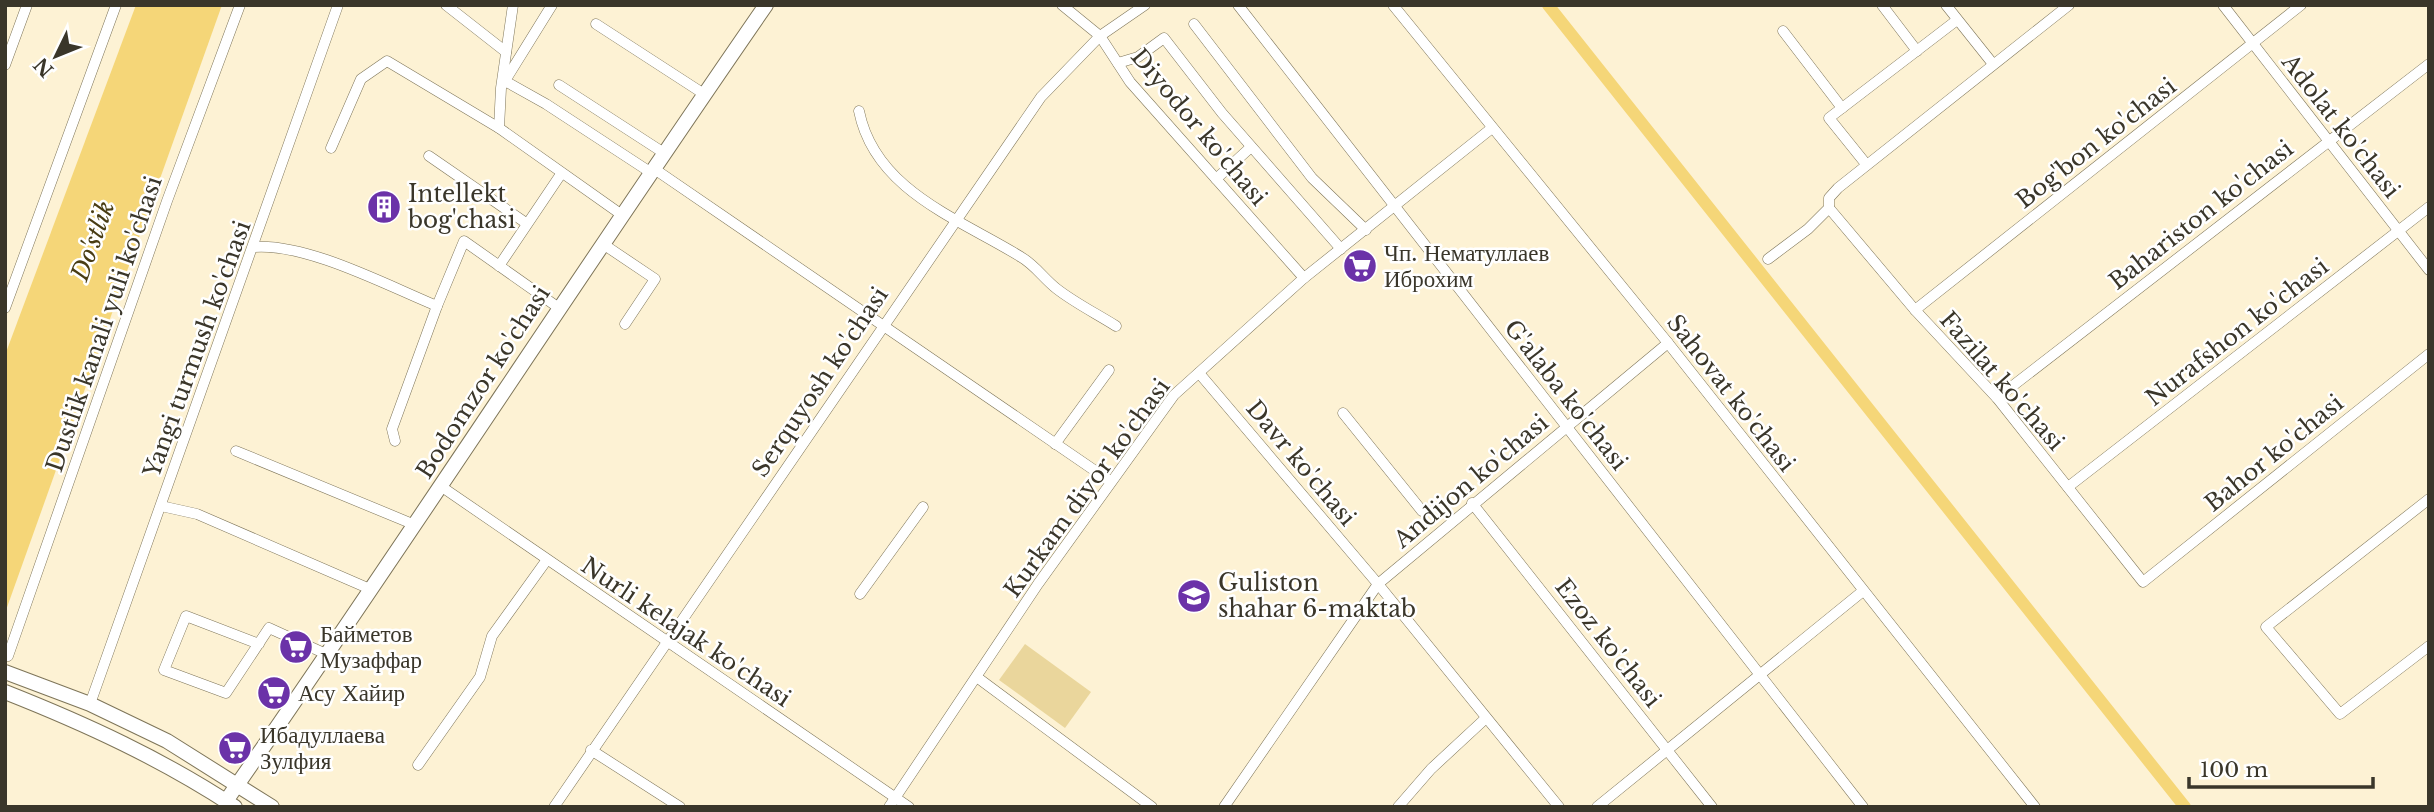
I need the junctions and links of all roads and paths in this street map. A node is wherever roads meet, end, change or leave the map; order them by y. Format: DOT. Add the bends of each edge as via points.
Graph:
graph roads {
  1 [pos="27,5"];
  2 [pos="116,5"];
  3 [pos="240,5"];
  4 [pos="338,5"];
  5 [pos="446,5"];
  6 [pos="513,5"];
  7 [pos="552,5"];
  8 [pos="766,5"];
  9 [pos="1062,5"];
  10 [pos="1145,5"];
  11 [pos="1238,5"];
  12 [pos="1393,5"];
  13 [pos="1882,5"];
  14 [pos="1946,5"];
  15 [pos="2069,5"];
  16 [pos="2223,5"];
  17 [pos="2301,5"];
  18 [pos="1957,20"];
  19 [pos="596,24"];
  20 [pos="1194,24"];
  21 [pos="1783,31"];
  22 [pos="1100,36"];
  23 [pos="2253,43"];
  24 [pos="1917,51"];
  25 [pos="506,52"];
  26 [pos="1118,64"];
  27 [pos="1993,64"];
  28 [pos="2429,64"];
  29 [pos="5,65"];
  30 [pos="503,84"];
  31 [pos="559,85"];
  32 [pos="705,94"];
  33 [pos="1842,108"];
  34 [pos="859,111"];
  35 [pos="499,128"];
  36 [pos="1492,128"];
  37 [pos="2327,142"];
  38 [pos="1251,147"];
  39 [pos="331,148"];
  40 [pos="664,153"];
  41 [pos="429,156"];
  42 [pos="1866,164"];
  43 [pos="652,170"];
  44 [pos="561,174"];
  45 [pos="1216,179"];
  46 [pos="1396,206"];
  47 [pos="2429,207"];
  48 [pos="1829,208"];
  49 [pos="622,215"];
  50 [pos="955,222"];
  51 [pos="526,223"];
  52 [pos="1366,230"];
  53 [pos="2399,231"];
  54 [pos="603,244"];
  55 [pos="254,247"];
  56 [pos="1341,250"];
  57 [pos="1768,259"];
  58 [pos="499,266"];
  59 [pos="2429,270"];
  60 [pos="1304,278"];
  61 [pos="437,306"];
  62 [pos="559,308"];
  63 [pos="5,309"];
  64 [pos="1914,310"];
  65 [pos="625,324"];
  66 [pos="1116,326"];
  67 [pos="881,327"];
  68 [pos="1668,343"];
  69 [pos="2429,354"];
  70 [pos="1109,370"];
  71 [pos="1199,373"];
  72 [pos="1997,398"];
  73 [pos="1343,413"];
  74 [pos="1567,428"];
  75 [pos="395,441"];
  76 [pos="1055,444"];
  77 [pos="236,451"];
  78 [pos="1110,481"];
  79 [pos="442,487"];
  80 [pos="2068,487"];
  81 [pos="2429,499"];
  82 [pos="1472,503"];
  83 [pos="161,506"];
  84 [pos="923,507"];
  85 [pos="1422,511"];
  86 [pos="415,525"];
  87 [pos="546,561"];
  88 [pos="2143,582"];
  89 [pos="1378,584"];
  90 [pos="370,589"];
  91 [pos="1863,591"];
  92 [pos="860,594"];
  93 [pos="665,642"];
  94 [pos="258,644"];
  95 [pos="2429,646"];
  96 [pos="326,654"];
  97 [pos="8,656"];
  98 [pos="5,672"];
  99 [pos="1758,674"];
  100 [pos="978,678"];
  101 [pos="5,692"];
  102 [pos="90,704"];
  103 [pos="1486,719"];
  104 [pos="1667,749"];
  105 [pos="591,750"];
  106 [pos="418,765"];
  107 [pos="237,784"];
  108 [pos="895,797"];
  109 [pos="228,805"];
  110 [pos="272,807"];
  111 [pos="554,807"];
  112 [pos="680,807"];
  113 [pos="888,807"];
  114 [pos="909,807"];
  115 [pos="1152,807"];
  116 [pos="1224,807"];
  117 [pos="1398,807"];
  118 [pos="1559,807"];
  119 [pos="1597,807"];
  120 [pos="1712,807"];
  121 [pos="1863,807"];
  122 [pos="2035,807"];
  1 -- 29 [label="street"];
  2 -- 63 [label="street"];
  3 -- 97 [label="street, Dustlik kanali yuli ko'chasi"];
  4 -- 55 [label="street, Yangi turmush ko'chasi"];
  5 -- 25 [label="street"];
  6 -- 25 [label="street"];
  7 -- 30 [label="street"];
  8 -- 32 [label="street, Bodomzor ko'chasi"];
  9 -- 22 [label="street, Diyodor ko'chasi"];
  10 -- 22 [label="street, Serquyosh ko'chasi"];
  11 -- 46 [label="street, G'alaba ko'chasi"];
  12 -- 36 [label="street, Sahovat ko'chasi"];
  13 -- 24 [label="street"];
  14 -- 18 [label="street"];
  15 -- 27 [label="street"];
  16 -- 23 [label="street, Adolat ko'chasi"];
  17 -- 23 [label="street, Bog'bon ko'chasi"];
  18 -- 24 [label="street"];
  18 -- 27 [label="street"];
  19 -- 32 [label="street"];
  20 -- 52 [label="street" via="1312,178"];
  21 -- 33 [label="street"];
  22 -- 26 [label="street, Diyodor ko'chasi"];
  22 -- 50 [label="street, Serquyosh ko'chasi" via="1041,97"];
  23 -- 37 [label="street, Adolat ko'chasi"];
  23 -- 64 [label="street, Bog'bon ko'chasi"];
  24 -- 33 [label="street"];
  25 -- 30 [label="street"];
  26 -- 38 [label="street" via="1138,57 1164,38"];
  26 -- 45 [label="street, Diyodor ko'chasi"];
  27 -- 42 [label="street"];
  28 -- 37 [label="street, Bahariston ko'chasi"];
  30 -- 35 [label="street"];
  30 -- 43 [label="street" via="546,104"];
  31 -- 40 [label="street"];
  32 -- 40 [label="street, Bodomzor ko'chasi"];
  33 -- 42 [label="street" via="1829,118"];
  34 -- 50 [label="street" via="871,144 907,190"];
  35 -- 39 [label="street" via="387,61 361,79"];
  35 -- 44 [label="street"];
  36 -- 46 [label="street, Kurkam diyor ko'chasi"];
  36 -- 68 [label="street, Sahovat ko'chasi"];
  37 -- 53 [label="street, Adolat ko'chasi"];
  37 -- 72 [label="street, Bahariston ko'chasi"];
  38 -- 45 [label="street"];
  38 -- 56 [label="street"];
  40 -- 43 [label="street, Bodomzor ko'chasi"];
  41 -- 51 [label="street"];
  42 -- 48 [label="street" via="1829,198"];
  43 -- 49 [label="street, Bodomzor ko'chasi"];
  43 -- 67 [label="street"];
  44 -- 49 [label="street"];
  44 -- 51 [label="street"];
  45 -- 60 [label="street, Diyodor ko'chasi"];
  46 -- 52 [label="street, Kurkam diyor ko'chasi"];
  46 -- 74 [label="street, G'alaba ko'chasi"];
  47 -- 53 [label="street, Nurafshon ko'chasi"];
  48 -- 57 [label="street"];
  48 -- 64 [label="street, Fazilat ko'chasi"];
  49 -- 54 [label="street, Bodomzor ko'chasi"];
  50 -- 66 [label="street" via="1024,258 1058,289"];
  50 -- 67 [label="street, Serquyosh ko'chasi"];
  51 -- 58 [label="street"];
  52 -- 56 [label="street, Kurkam diyor ko'chasi"];
  53 -- 59 [label="street, Adolat ko'chasi"];
  53 -- 80 [label="street, Nurafshon ko'chasi"];
  54 -- 62 [label="street, Bodomzor ko'chasi"];
  54 -- 65 [label="street" via="655,279"];
  55 -- 61 [label="street" via="304,252"];
  55 -- 83 [label="street, Yangi turmush ko'chasi"];
  56 -- 60 [label="street, Kurkam diyor ko'chasi"];
  58 -- 61 [label="street" via="464,241"];
  58 -- 62 [label="street"];
  60 -- 71 [label="street, Kurkam diyor ko'chasi"];
  61 -- 75 [label="street" via="392,429"];
  62 -- 79 [label="street, Bodomzor ko'chasi"];
  64 -- 72 [label="street, Fazilat ko'chasi"];
  67 -- 76 [label="street"];
  67 -- 93 [label="street, Serquyosh ko'chasi"];
  68 -- 74 [label="street, Andijon ko'chasi"];
  68 -- 91 [label="street, Sahovat ko'chasi"];
  69 -- 88 [label="street, Bahor ko'chasi"];
  70 -- 76 [label="street"];
  71 -- 78 [label="street, Kurkam diyor ko'chasi" via="1174,395"];
  71 -- 89 [label="street, Davr ko'chasi"];
  72 -- 80 [label="street, Fazilat ko'chasi"];
  73 -- 85 [label="street"];
  74 -- 82 [label="street, Andijon ko'chasi"];
  74 -- 99 [label="street, G'alaba ko'chasi"];
  76 -- 78 [label="street"];
  77 -- 86 [label="street"];
  78 -- 100 [label="street, Kurkam diyor ko'chasi"];
  79 -- 86 [label="street, Bodomzor ko'chasi"];
  79 -- 87 [label="street, Nurli kelajak ko'chasi"];
  80 -- 88 [label="street, Fazilat ko'chasi"];
  81 -- 95 [label="street" via="2266,627 2340,715"];
  82 -- 89 [label="street, Andijon ko'chasi"];
  82 -- 104 [label="street, Ezoz ko'chasi"];
  83 -- 90 [label="street" via="198,514"];
  83 -- 102 [label="street, Yangi turmush ko'chasi"];
  84 -- 92 [label="street"];
  86 -- 90 [label="street, Bodomzor ko'chasi"];
  87 -- 93 [label="street, Nurli kelajak ko'chasi"];
  87 -- 106 [label="street" via="492,636 480,677"];
  89 -- 103 [label="street, Davr ko'chasi"];
  89 -- 116 [label="street, Andijon ko'chasi"];
  90 -- 96 [label="street, Bodomzor ko'chasi"];
  91 -- 99 [label="street"];
  91 -- 122 [label="street, Sahovat ko'chasi"];
  93 -- 105 [label="street, Serquyosh ko'chasi"];
  93 -- 108 [label="street, Nurli kelajak ko'chasi"];
  94 -- 94 [label="street" via="226,693 164,670 186,616"];
  94 -- 96 [label="street" via="269,628"];
  96 -- 107 [label="street, Bodomzor ko'chasi"];
  98 -- 102 [label="street"];
  99 -- 104 [label="street"];
  99 -- 121 [label="street, G'alaba ko'chasi"];
  100 -- 108 [label="street, Kurkam diyor ko'chasi"];
  100 -- 115 [label="street"];
  101 -- 109 [label="street" via="144,752"];
  102 -- 107 [label="street" via="167,741"];
  103 -- 117 [label="street" via="1431,769"];
  103 -- 118 [label="street, Davr ko'chasi"];
  104 -- 119 [label="street"];
  104 -- 120 [label="street, Ezoz ko'chasi"];
  105 -- 111 [label="street, Serquyosh ko'chasi"];
  105 -- 112 [label="street"];
  107 -- 109 [label="street, Bodomzor ko'chasi"];
  107 -- 110 [label="street"];
  108 -- 113 [label="street, Kurkam diyor ko'chasi"];
  108 -- 114 [label="street, Nurli kelajak ko'chasi"];
}
